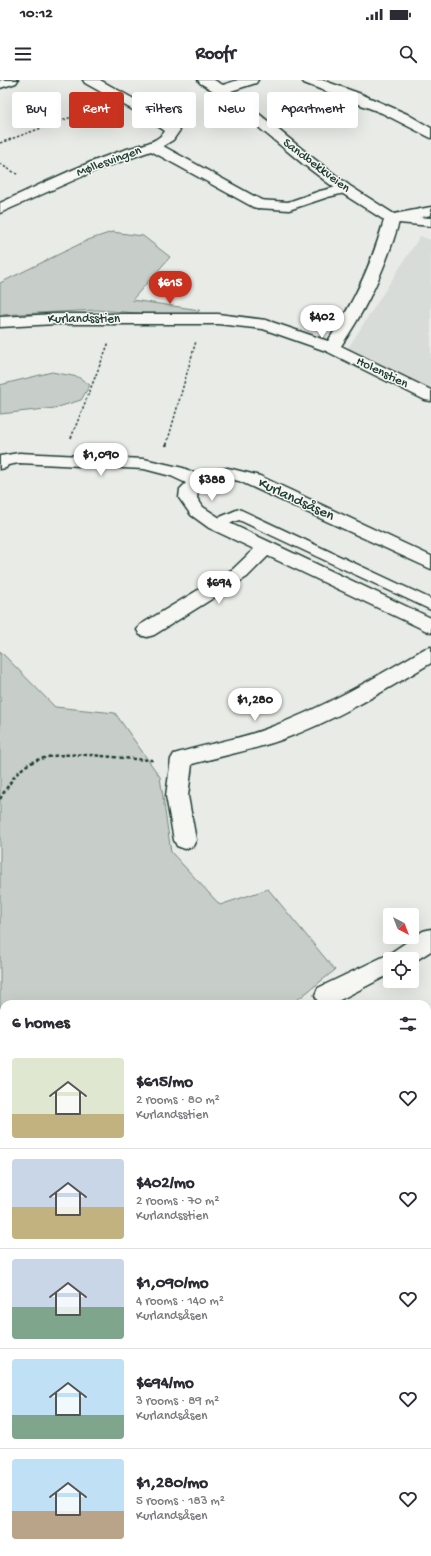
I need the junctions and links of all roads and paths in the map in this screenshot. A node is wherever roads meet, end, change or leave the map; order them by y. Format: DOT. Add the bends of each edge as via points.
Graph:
graph roads {
  1 [pos="12,80"];
  2 [pos="90,80"];
  3 [pos="205,80"];
  4 [pos="252,80"];
  5 [pos="309,80"];
  6 [pos="0,84"];
  7 [pos="222,90"];
  8 [pos="111,92"];
  9 [pos="124,100"];
  10 [pos="69,118"];
  11 [pos="431,134"];
  12 [pos="0,143"];
  13 [pos="153,146"];
  14 [pos="344,189"];
  15 [pos="258,204"];
  16 [pos="0,209"];
  17 [pos="431,211"];
  18 [pos="392,219"];
  19 [pos="431,222"];
  20 [pos="118,319"];
  21 [pos="202,319"];
  22 [pos="0,322"];
  23 [pos="332,348"];
  24 [pos="431,396"];
  25 [pos="62,460"];
  26 [pos="0,464"];
  27 [pos="159,468"];
  28 [pos="197,481"];
  29 [pos="216,524"];
  30 [pos="266,548"];
  31 [pos="431,563"];
  32 [pos="431,605"];
  33 [pos="431,626"];
  34 [pos="147,630"];
  35 [pos="431,654"];
  36 [pos="182,759"];
  37 [pos="0,799"];
  38 [pos="185,840"];
  39 [pos="431,938"];
  40 [pos="412,952"];
  41 [pos="383,967"];
  42 [pos="327,995"];
  1 -- 6 [label="street"];
  2 -- 8 [label="street"];
  3 -- 7 [label="street, Sandbekkveien"];
  4 -- 7 [label="street"];
  5 -- 11 [label="street" via="390,111 414,122"];
  7 -- 14 [label="street, Sandbekkveien"];
  9 -- 13 [label="street" via="173,130 168,137"];
  10 -- 12 [label="path"];
  13 -- 15 [label="street, Møllesvingen"];
  13 -- 16 [label="street, Møllesvingen" via="132,151 71,176"];
  14 -- 15 [label="lane" via="289,206"];
  14 -- 18 [label="street, Sandbekkveien"];
  17 -- 18 [label="street"];
  18 -- 19 [label="lane"];
  18 -- 23 [label="street" via="381,257 354,312"];
  20 -- 21 [label="street, Kurlandsstien"];
  20 -- 22 [label="street, Kurlandsstien"];
  20 -- 25 [label="path"];
  21 -- 23 [label="street, Kurlandsstien" via="266,325"];
  21 -- 27 [label="path"];
  23 -- 24 [label="street, Holenstien"];
  25 -- 26 [label="street" via="19,458 2,461"];
  25 -- 27 [label="street" via="144,464"];
  27 -- 28 [label="street"];
  28 -- 29 [label="street" via="189,489 188,498 197,511"];
  28 -- 31 [label="street, Kurlandsåsen" via="211,475 238,474"];
  29 -- 30 [label="street"];
  29 -- 32 [label="lane" via="239,514"];
  30 -- 33 [label="street"];
  30 -- 34 [label="street" via="240,573"];
  35 -- 36 [label="street" via="332,709 283,730"];
  36 -- 37 [label="path" via="145,761 46,757 27,765 19,772"];
  36 -- 38 [label="street" via="178,796"];
  39 -- 40 [label="street"];
  41 -- 42 [label="street"];
}
